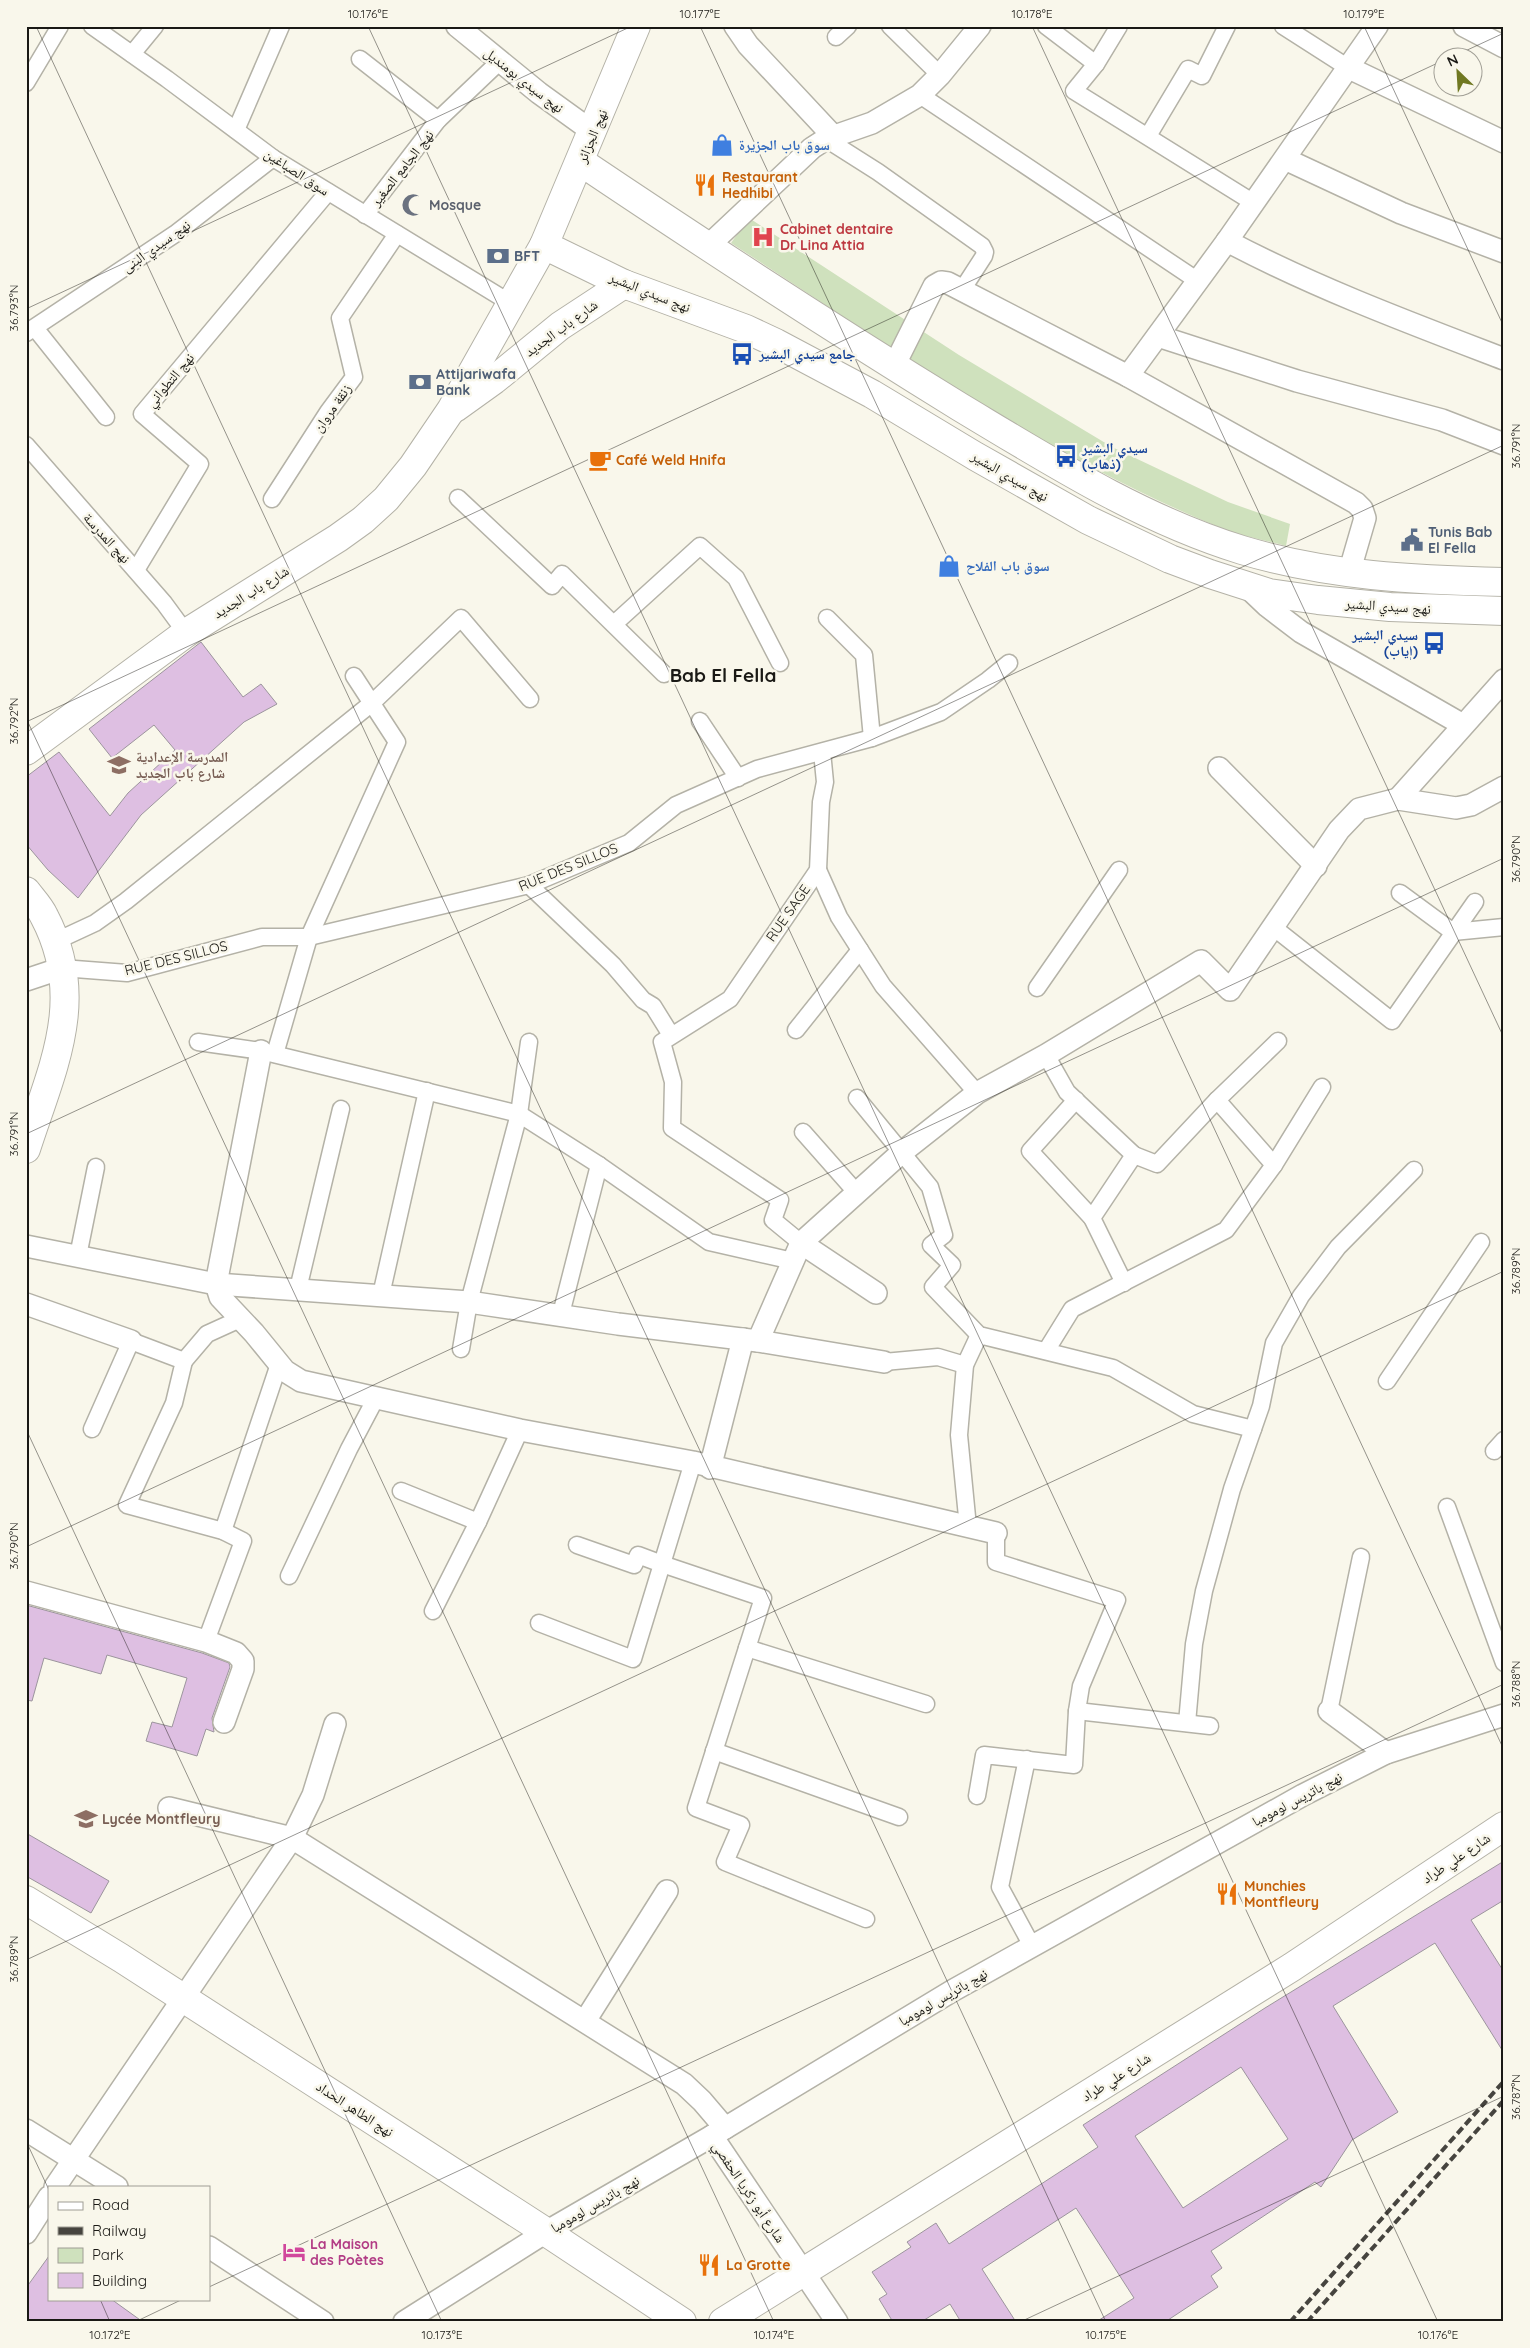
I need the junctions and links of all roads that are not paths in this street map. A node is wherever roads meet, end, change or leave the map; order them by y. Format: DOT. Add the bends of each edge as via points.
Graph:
graph roads {
  1 [pos="60,26"];
  2 [pos="92,26"];
  3 [pos="155,26"];
  4 [pos="281,26"];
  5 [pos="456,26"];
  6 [pos="735,26"];
  7 [pos="848,26"];
  8 [pos="890,26"];
  9 [pos="1046,26"];
  10 [pos="1119,26"];
  11 [pos="1226,26"];
  12 [pos="1283,26"];
  13 [pos="1377,26"];
  14 [pos="972,28"];
  15 [pos="632,29"];
  16 [pos="1474,29"];
  17 [pos="836,37"];
  18 [pos="1504,47"];
  19 [pos="132,54"];
  20 [pos="360,59"];
  21 [pos="499,62"];
  22 [pos="1096,64"];
  23 [pos="1348,68"];
  24 [pos="940,75"];
  25 [pos="26,83"];
  26 [pos="920,95"];
  27 [pos="438,120"];
  28 [pos="236,130"];
  29 [pos="593,132"];
  30 [pos="1148,136"];
  31 [pos="830,138"];
  32 [pos="1504,142"];
  33 [pos="273,158"];
  34 [pos="1285,159"];
  35 [pos="581,162"];
  36 [pos="328,192"];
  37 [pos="1254,203"];
  38 [pos="365,215"];
  39 [pos="397,234"];
  40 [pos="1227,241"];
  41 [pos="544,245"];
  42 [pos="708,246"];
  43 [pos="1504,252"];
  44 [pos="1198,281"];
  45 [pos="624,284"];
  46 [pos="962,290"];
  47 [pos="512,304"];
  48 [pos="31,331"];
  49 [pos="1158,336"];
  50 [pos="1504,358"];
  51 [pos="894,366"];
  52 [pos="1128,376"];
  53 [pos="451,410"];
  54 [pos="106,417"];
  55 [pos="1504,444"];
  56 [pos="26,446"];
  57 [pos="1103,490"];
  58 [pos="458,498"];
  59 [pos="272,499"];
  60 [pos="1088,520"];
  61 [pos="136,570"];
  62 [pos="1349,574"];
  63 [pos="1504,582"];
  64 [pos="1247,587"];
  65 [pos="1504,611"];
  66 [pos="827,618"];
  67 [pos="614,624"];
  68 [pos="186,632"];
  69 [pos="780,663"];
  70 [pos="1009,663"];
  71 [pos="664,674"];
  72 [pos="354,676"];
  73 [pos="1504,680"];
  74 [pos="530,699"];
  75 [pos="372,703"];
  76 [pos="700,721"];
  77 [pos="1463,725"];
  78 [pos="872,738"];
  79 [pos="26,750"];
  80 [pos="822,752"];
  81 [pos="1219,768"];
  82 [pos="738,778"];
  83 [pos="1504,787"];
  84 [pos="1398,799"];
  85 [pos="1316,866"];
  86 [pos="818,870"];
  87 [pos="1119,870"];
  88 [pos="529,886"];
  89 [pos="26,891"];
  90 [pos="1400,893"];
  91 [pos="1475,902"];
  92 [pos="1273,927"];
  93 [pos="1504,928"];
  94 [pos="1453,932"];
  95 [pos="67,936"];
  96 [pos="309,937"];
  97 [pos="860,950"];
  98 [pos="62,968"];
  99 [pos="26,980"];
  100 [pos="1037,988"];
  101 [pos="796,1030"];
  102 [pos="671,1035"];
  103 [pos="1278,1041"];
  104 [pos="198,1042"];
  105 [pos="529,1042"];
  106 [pos="268,1053"];
  107 [pos="1046,1055"];
  108 [pos="1322,1087"];
  109 [pos="427,1091"];
  110 [pos="977,1093"];
  111 [pos="857,1098"];
  112 [pos="1076,1100"];
  113 [pos="1217,1100"];
  114 [pos="341,1109"];
  115 [pos="518,1114"];
  116 [pos="803,1132"];
  117 [pos="26,1149"];
  118 [pos="900,1153"];
  119 [pos="1134,1155"];
  120 [pos="599,1165"];
  121 [pos="1274,1165"];
  122 [pos="96,1167"];
  123 [pos="1414,1170"];
  124 [pos="856,1192"];
  125 [pos="1092,1218"];
  126 [pos="1481,1242"];
  127 [pos="26,1246"];
  128 [pos="797,1252"];
  129 [pos="78,1256"];
  130 [pos="1124,1282"];
  131 [pos="216,1284"];
  132 [pos="298,1289"];
  133 [pos="876,1293"];
  134 [pos="381,1295"];
  135 [pos="469,1302"];
  136 [pos="26,1304"];
  137 [pos="560,1314"];
  138 [pos="240,1319"];
  139 [pos="978,1334"];
  140 [pos="751,1340"];
  141 [pos="131,1341"];
  142 [pos="461,1349"];
  143 [pos="1046,1351"];
  144 [pos="184,1361"];
  145 [pos="884,1362"];
  146 [pos="279,1364"];
  147 [pos="965,1365"];
  148 [pos="1387,1381"];
  149 [pos="377,1396"];
  150 [pos="92,1429"];
  151 [pos="1253,1429"];
  152 [pos="520,1430"];
  153 [pos="702,1465"];
  154 [pos="401,1491"];
  155 [pos="1447,1507"];
  156 [pos="478,1522"];
  157 [pos="968,1527"];
  158 [pos="223,1530"];
  159 [pos="996,1534"];
  160 [pos="577,1545"];
  161 [pos="1360,1557"];
  162 [pos="662,1564"];
  163 [pos="289,1576"];
  164 [pos="26,1592"];
  165 [pos="433,1611"];
  166 [pos="539,1623"];
  167 [pos="206,1641"];
  168 [pos="747,1648"];
  169 [pos="1504,1663"];
  170 [pos="926,1704"];
  171 [pos="1077,1711"];
  172 [pos="1330,1711"];
  173 [pos="1504,1715"];
  174 [pos="224,1722"];
  175 [pos="335,1724"];
  176 [pos="1187,1724"];
  177 [pos="1210,1726"];
  178 [pos="714,1751"];
  179 [pos="1386,1752"];
  180 [pos="1027,1760"];
  181 [pos="977,1796"];
  182 [pos="169,1808"];
  183 [pos="899,1817"];
  184 [pos="1504,1826"];
  185 [pos="292,1838"];
  186 [pos="667,1891"];
  187 [pos="26,1900"];
  188 [pos="866,1919"];
  189 [pos="1032,1946"];
  190 [pos="182,1999"];
  191 [pos="585,2021"];
  192 [pos="26,2130"];
  193 [pos="719,2132"];
  194 [pos="73,2158"];
  195 [pos="56,2186"];
  196 [pos="115,2186"];
  197 [pos="48,2199"];
  198 [pos="546,2232"];
  199 [pos="26,2233"];
  200 [pos="210,2248"];
  201 [pos="804,2273"];
  202 [pos="323,2322"];
  203 [pos="404,2322"];
  204 [pos="682,2322"];
  205 [pos="724,2322"];
  206 [pos="837,2322"];
  1 -- 25 [label="street"];
  2 -- 19 [label="street, سوق الصباغين"];
  3 -- 19 [label="street"];
  4 -- 28 [label="street"];
  5 -- 21 [label="street, نهج سيدي بومنديل"];
  6 -- 31 [label="street"];
  7 -- 17 [label="street"];
  8 -- 24 [label="street"];
  9 -- 22 [label="street"];
  10 -- 22 [label="street"];
  11 -- 30 [label="street" via="1202,76 1188,69"];
  12 -- 23 [label="street"];
  13 -- 23 [label="street"];
  14 -- 24 [label="street"];
  15 -- 29 [label="main road, نهج الجزائر"];
  16 -- 18 [label="street"];
  19 -- 28 [label="street, سوق الصباغين"];
  20 -- 27 [label="street, نهج الجامع الصغير"];
  21 -- 27 [label="street, نهج الجامع الصغير"];
  21 -- 29 [label="street, نهج سيدي بومنديل"];
  22 -- 30 [label="street" via="1074,91"];
  23 -- 32 [label="street"];
  23 -- 34 [label="street"];
  24 -- 26 [label="street"];
  26 -- 31 [label="street" via="872,123"];
  26 -- 44 [label="street"];
  27 -- 38 [label="street, نهج الجامع الصغير"];
  28 -- 33 [label="street, سوق الصباغين"];
  29 -- 35 [label="main road, نهج الجزائر"];
  30 -- 37 [label="street"];
  31 -- 42 [label="street" via="792,166"];
  31 -- 46 [label="street" via="982,246 984,256"];
  33 -- 36 [label="street, سوق الصباغين"];
  33 -- 48 [label="street, نهج سيدي البنى" via="174,234"];
  34 -- 37 [label="street"];
  34 -- 43 [label="street" via="1401,212"];
  35 -- 41 [label="main road, نهج الجزائر"];
  35 -- 42 [label="main road, نهج سيدي البشير"];
  36 -- 38 [label="street, سوق الصباغين"];
  36 -- 61 [label="street, نهج التطواني" via="142,414 200,464"];
  37 -- 40 [label="street"];
  38 -- 39 [label="street, سوق الصباغين"];
  39 -- 47 [label="street, سوق الصباغين"];
  39 -- 59 [label="street, زنقة مروان" via="340,318 354,377"];
  40 -- 44 [label="street"];
  40 -- 50 [label="street" via="1341,295"];
  41 -- 45 [label="main road, نهج سيدي البشير"];
  41 -- 47 [label="main road, شارع باب الجديد"];
  42 -- 51 [label="main road, نهج سيدي البشير"];
  44 -- 49 [label="street"];
  45 -- 53 [label="main road, شارع باب الجديد" via="560,326 481,391"];
  45 -- 60 [label="main road, نهج سيدي البشير" via="746,329 784,347 872,394"];
  46 -- 51 [label="street" via="944,282 936,284"];
  46 -- 52 [label="street"];
  47 -- 53 [label="main road, شارع باب الجديد"];
  48 -- 54 [label="street, نهج سيدي البنى"];
  49 -- 52 [label="street"];
  49 -- 55 [label="street" via="1297,381 1442,420"];
  51 -- 57 [label="main road, نهج سيدي البشير"];
  52 -- 62 [label="street" via="1359,506 1365,518"];
  53 -- 68 [label="main road, شارع باب الجديد" via="396,489 363,520"];
  56 -- 61 [label="street, نهج المدرسة"];
  57 -- 60 [label="main road"];
  57 -- 62 [label="main road, نهج سيدي البشير" via="1169,524 1241,549 1316,569"];
  58 -- 67 [label="street" via="552,586 562,574"];
  60 -- 64 [label="main road, نهج سيدي البشير" via="1170,559"];
  61 -- 68 [label="street, نهج المدرسة"];
  62 -- 63 [label="main road, نهج سيدي البشير"];
  64 -- 65 [label="main road, نهج سيدي البشير" via="1353,604"];
  64 -- 77 [label="street" via="1301,632"];
  66 -- 78 [label="street" via="864,655"];
  67 -- 69 [label="street" via="700,546 736,578"];
  67 -- 71 [label="street"];
  68 -- 79 [label="main road, شارع باب الجديد"];
  70 -- 78 [label="street, RUE DES SILLOS" via="941,712"];
  72 -- 75 [label="street"];
  73 -- 77 [label="street"];
  74 -- 75 [label="street" via="461,618"];
  75 -- 95 [label="street" via="126,901 95,923"];
  75 -- 96 [label="street" via="397,742"];
  76 -- 82 [label="street"];
  77 -- 84 [label="street"];
  78 -- 80 [label="street, RUE DES SILLOS"];
  80 -- 82 [label="street, RUE DES SILLOS" via="757,769"];
  80 -- 86 [label="street, RUE SAGE" via="825,782"];
  81 -- 85 [label="street"];
  82 -- 88 [label="street, RUE DES SILLOS" via="676,805 629,843"];
  83 -- 84 [label="street" via="1471,805 1456,808"];
  84 -- 85 [label="street" via="1352,814"];
  85 -- 92 [label="street"];
  86 -- 97 [label="street" via="839,917"];
  86 -- 102 [label="street, RUE SAGE" via="730,998"];
  87 -- 100 [label="street"];
  88 -- 96 [label="street, RUE DES SILLOS"];
  88 -- 102 [label="street" via="612,965 643,1000 653,1006"];
  89 -- 98 [label="main road" via="44,915"];
  90 -- 94 [label="street"];
  91 -- 94 [label="street"];
  92 -- 94 [label="street" via="1392,1021"];
  92 -- 107 [label="street" via="1230,990 1201,961"];
  93 -- 94 [label="street"];
  96 -- 98 [label="street, RUE DES SILLOS" via="262,937 127,973"];
  96 -- 106 [label="street"];
  97 -- 101 [label="street"];
  97 -- 110 [label="street" via="883,986"];
  98 -- 99 [label="street"];
  98 -- 117 [label="main road" via="66,1015"];
  102 -- 128 [label="street" via="662,1042 673,1082 672,1128 780,1200 773,1220"];
  103 -- 113 [label="street"];
  104 -- 106 [label="street"];
  105 -- 115 [label="street"];
  106 -- 109 [label="street"];
  106 -- 131 [label="street"];
  107 -- 110 [label="street"];
  107 -- 112 [label="street" via="1067,1092"];
  108 -- 121 [label="street"];
  109 -- 115 [label="street"];
  109 -- 134 [label="street"];
  110 -- 118 [label="street"];
  111 -- 118 [label="street"];
  112 -- 119 [label="street"];
  112 -- 125 [label="street" via="1030,1151"];
  113 -- 119 [label="street" via="1157,1164"];
  113 -- 121 [label="street"];
  114 -- 132 [label="street"];
  115 -- 120 [label="street"];
  115 -- 135 [label="street"];
  116 -- 124 [label="street"];
  118 -- 124 [label="street"];
  118 -- 139 [label="street" via="930,1187 944,1235 931,1245 952,1265 933,1287"];
  119 -- 125 [label="street"];
  120 -- 128 [label="street" via="708,1242"];
  120 -- 137 [label="street"];
  121 -- 130 [label="street" via="1226,1230"];
  122 -- 129 [label="street"];
  123 -- 151 [label="street" via="1338,1247 1301,1296 1274,1343"];
  124 -- 128 [label="street"];
  125 -- 130 [label="street"];
  126 -- 148 [label="street"];
  127 -- 129 [label="street"];
  128 -- 133 [label="street"];
  128 -- 140 [label="street"];
  129 -- 131 [label="street"];
  130 -- 143 [label="street" via="1072,1309"];
  131 -- 132 [label="street"];
  131 -- 138 [label="street" via="220,1297"];
  132 -- 134 [label="street"];
  134 -- 135 [label="street"];
  135 -- 137 [label="street"];
  135 -- 142 [label="street"];
  136 -- 141 [label="street"];
  137 -- 140 [label="street"];
  138 -- 144 [label="street" via="207,1334"];
  138 -- 146 [label="street"];
  139 -- 143 [label="street"];
  139 -- 147 [label="street"];
  140 -- 145 [label="street"];
  140 -- 153 [label="street"];
  141 -- 144 [label="street"];
  141 -- 150 [label="street"];
  143 -- 151 [label="street" via="1113,1368 1193,1414"];
  144 -- 158 [label="street" via="174,1403 127,1505"];
  145 -- 147 [label="street" via="938,1357"];
  146 -- 149 [label="street" via="301,1381"];
  146 -- 158 [label="street"];
  147 -- 157 [label="street" via="959,1435"];
  149 -- 152 [label="street"];
  149 -- 163 [label="street"];
  151 -- 176 [label="street" via="1232,1489 1204,1591 1194,1644"];
  152 -- 153 [label="street"];
  152 -- 156 [label="street"];
  153 -- 157 [label="street"];
  153 -- 162 [label="street"];
  154 -- 156 [label="street"];
  155 -- 169 [label="street"];
  156 -- 165 [label="street"];
  157 -- 159 [label="street"];
  158 -- 167 [label="street" via="243,1541"];
  159 -- 171 [label="street" via="996,1562 1117,1600 1081,1686"];
  160 -- 162 [label="street" via="634,1565 638,1555"];
  161 -- 172 [label="street"];
  162 -- 166 [label="street" via="632,1659"];
  162 -- 168 [label="street" via="763,1598"];
  164 -- 167 [label="street"];
  167 -- 174 [label="street" via="236,1653 243,1661"];
  168 -- 170 [label="street"];
  168 -- 178 [label="street"];
  171 -- 176 [label="street"];
  171 -- 180 [label="street" via="1074,1765"];
  172 -- 179 [label="street"];
  173 -- 179 [label="street, نهج باتريس لومومبا"];
  175 -- 185 [label="street" via="313,1795"];
  176 -- 177 [label="street"];
  178 -- 183 [label="street"];
  178 -- 188 [label="street" via="696,1808 741,1825 725,1862"];
  179 -- 189 [label="street, نهج باتريس لومومبا"];
  180 -- 181 [label="street" via="984,1755"];
  180 -- 189 [label="street" via="1000,1887"];
  182 -- 185 [label="street, شارع أبو زكريا الحفصي"];
  184 -- 201 [label="main road, شارع علي طراد" via="1292,1967"];
  185 -- 190 [label="street"];
  185 -- 191 [label="street, شارع أبو زكريا الحفصي"];
  186 -- 191 [label="street"];
  187 -- 190 [label="main road, نهج الطاهر الحداد"];
  189 -- 193 [label="street, نهج باتريس لومومبا"];
  190 -- 194 [label="street"];
  190 -- 198 [label="main road, نهج الطاهر الحداد"];
  191 -- 193 [label="street, شارع أبو زكريا الحفصي" via="684,2084 702,2101"];
  192 -- 194 [label="street"];
  193 -- 198 [label="street, نهج باتريس لومومبا"];
  193 -- 201 [label="street, شارع أبو زكريا الحفصي"];
  194 -- 195 [label="street"];
  194 -- 196 [label="street"];
  197 -- 199 [label="street"];
  198 -- 203 [label="street, نهج باتريس لومومبا"];
  198 -- 204 [label="main road, نهج الطاهر الحداد"];
  200 -- 202 [label="street"];
  201 -- 205 [label="main road, شارع علي طراد"];
  201 -- 206 [label="street, شارع أبو زكريا الحفصي"];
}
